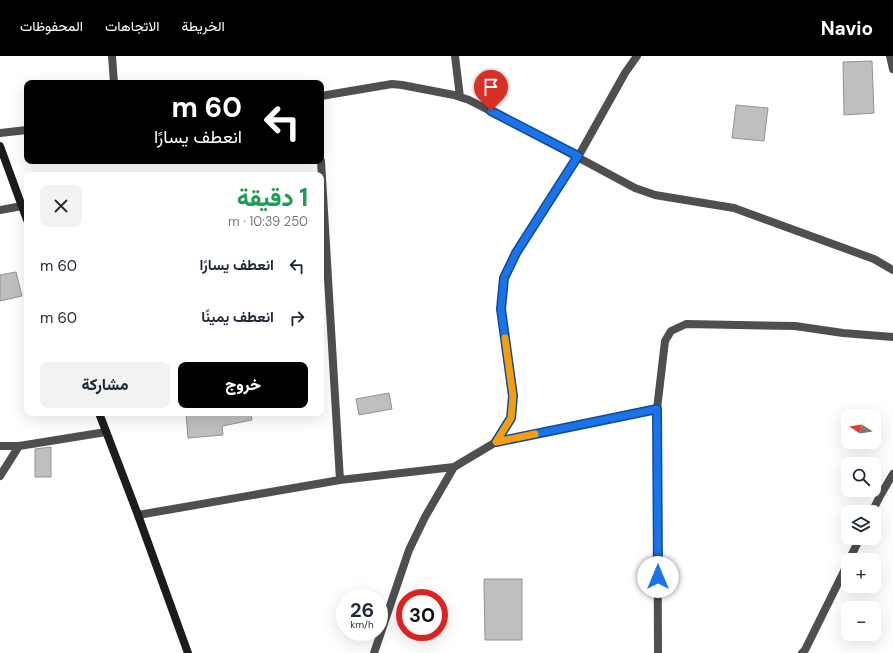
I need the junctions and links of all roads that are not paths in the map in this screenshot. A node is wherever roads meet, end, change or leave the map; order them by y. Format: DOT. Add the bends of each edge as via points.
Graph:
graph roads {
  1 [pos="112,56"];
  2 [pos="455,56"];
  3 [pos="637,56"];
  4 [pos="890,56"];
  5 [pos="893,68"];
  6 [pos="114,80"];
  7 [pos="324,95"];
  8 [pos="460,97"];
  9 [pos="24,130"];
  10 [pos="0,132"];
  11 [pos="0,146"];
  12 [pos="578,156"];
  13 [pos="22,206"];
  14 [pos="0,210"];
  15 [pos="324,211"];
  16 [pos="24,212"];
  17 [pos="893,270"];
  18 [pos="893,337"];
  19 [pos="657,409"];
  20 [pos="100,416"];
  21 [pos="106,432"];
  22 [pos="496,442"];
  23 [pos="0,446"];
  24 [pos="19,446"];
  25 [pos="454,467"];
  26 [pos="893,474"];
  27 [pos="0,476"];
  28 [pos="340,480"];
  29 [pos="876,505"];
  30 [pos="138,515"];
  31 [pos="841,577"];
  32 [pos="188,653"];
  33 [pos="374,653"];
  34 [pos="658,653"];
  35 [pos="802,653"];
  1 -- 6 [label="street"];
  2 -- 8 [label="street"];
  3 -- 12 [label="street"];
  4 -- 5 [label="street"];
  7 -- 8 [label="street" via="392,84"];
  8 -- 12 [label="street"];
  9 -- 10 [label="street"];
  11 -- 13 [label="street"];
  12 -- 17 [label="street" via="644,192 734,208 874,259"];
  12 -- 22 [label="street" via="516,253 504,278 501,309 513,396 511,418"];
  13 -- 14 [label="street"];
  13 -- 16 [label="street"];
  15 -- 28 [label="street"];
  18 -- 19 [label="street" via="795,326 686,324 671,331 664,340"];
  19 -- 22 [label="street"];
  19 -- 34 [label="street"];
  20 -- 21 [label="street"];
  21 -- 24 [label="street"];
  21 -- 30 [label="street"];
  22 -- 25 [label="street"];
  23 -- 24 [label="street"];
  24 -- 27 [label="street"];
  25 -- 28 [label="street"];
  25 -- 33 [label="street" via="409,550"];
  26 -- 29 [label="street"];
  28 -- 30 [label="street"];
  30 -- 32 [label="street"];
  31 -- 35 [label="street"];
}
